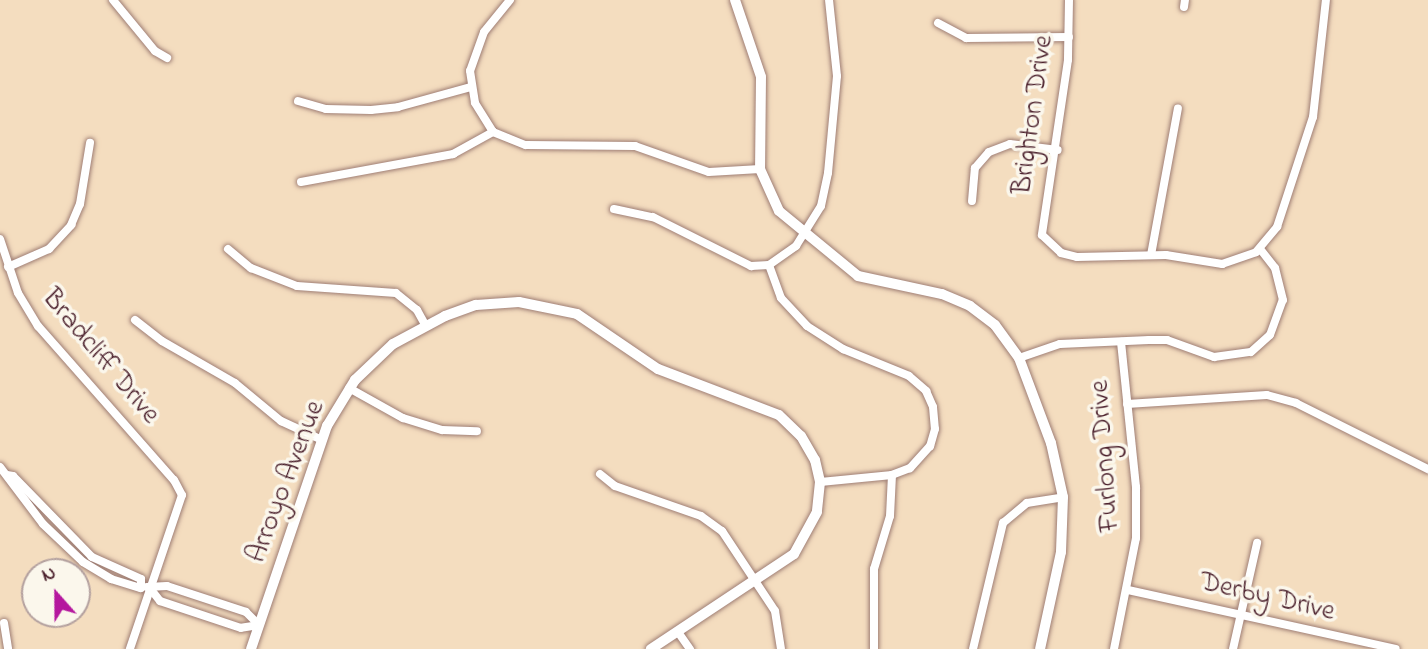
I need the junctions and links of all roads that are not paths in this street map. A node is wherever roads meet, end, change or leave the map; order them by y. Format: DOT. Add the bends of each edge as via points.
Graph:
graph roads {
  1 [pos="113,0"];
  2 [pos="510,0"];
  3 [pos="735,0"];
  4 [pos="829,0"];
  5 [pos="1069,0"];
  6 [pos="1326,0"];
  7 [pos="938,23"];
  8 [pos="1069,37"];
  9 [pos="167,58"];
  10 [pos="471,87"];
  11 [pos="298,101"];
  12 [pos="1178,108"];
  13 [pos="493,132"];
  14 [pos="90,143"];
  15 [pos="1058,150"];
  16 [pos="760,169"];
  17 [pos="301,182"];
  18 [pos="971,201"];
  19 [pos="614,209"];
  20 [pos="804,235"];
  21 [pos="0,239"];
  22 [pos="228,249"];
  23 [pos="1260,249"];
  24 [pos="1152,255"];
  25 [pos="769,265"];
  26 [pos="8,267"];
  27 [pos="135,320"];
  28 [pos="426,326"];
  29 [pos="1121,342"];
  30 [pos="1019,358"];
  31 [pos="349,388"];
  32 [pos="1127,404"];
  33 [pos="477,431"];
  34 [pos="322,440"];
  35 [pos="0,467"];
  36 [pos="1428,469"];
  37 [pos="600,474"];
  38 [pos="892,475"];
  39 [pos="820,482"];
  40 [pos="1063,497"];
  41 [pos="1257,543"];
  42 [pos="756,580"];
  43 [pos="146,587"];
  44 [pos="1128,590"];
  45 [pos="1241,616"];
  46 [pos="4,623"];
  47 [pos="259,625"];
  48 [pos="678,632"];
  49 [pos="1367,646"];
  50 [pos="8,649"];
  51 [pos="130,649"];
  52 [pos="251,649"];
  53 [pos="651,649"];
  54 [pos="690,649"];
  55 [pos="781,649"];
  56 [pos="874,649"];
  57 [pos="973,649"];
  58 [pos="1040,649"];
  59 [pos="1114,649"];
  60 [pos="1233,649"];
  61 [pos="1396,649"];
  1 -- 9 [label="street" via="155,51"];
  2 -- 10 [label="street" via="484,32 470,71"];
  3 -- 16 [label="street" via="761,77"];
  4 -- 20 [label="street" via="837,76 828,173 821,206"];
  5 -- 8 [label="street, Brighton Drive"];
  6 -- 23 [label="street" via="1313,117 1278,227"];
  7 -- 8 [label="street" via="966,38"];
  8 -- 15 [label="street, Brighton Drive"];
  10 -- 11 [label="street" via="371,110 326,108"];
  10 -- 13 [label="street" via="482,118"];
  12 -- 24 [label="street"];
  13 -- 16 [label="street" via="526,145 635,146 709,172"];
  13 -- 17 [label="street" via="453,155"];
  14 -- 26 [label="street" via="80,204 71,225 49,249"];
  15 -- 18 [label="street" via="1010,144 989,152 975,168"];
  15 -- 24 [label="street, Brighton Drive" via="1042,235 1055,249 1077,257"];
  16 -- 20 [label="street" via="772,202"];
  19 -- 25 [label="street" via="653,217 743,264"];
  20 -- 25 [label="street"];
  20 -- 30 [label="street" via="869,281 934,291 970,306 995,325"];
  21 -- 26 [label="street, Bradcliff Drive"];
  22 -- 28 [label="street" via="251,268 298,286 396,293 417,310"];
  23 -- 24 [label="street" via="1222,264"];
  23 -- 29 [label="street" via="1275,268 1283,300 1270,335 1251,352 1228,358 1167,341"];
  25 -- 38 [label="street" via="782,298 807,326 843,349 909,376 926,391 936,423 930,446 918,463"];
  26 -- 43 [label="street, Bradcliff Drive" via="38,326 183,495"];
  27 -- 34 [label="street" via="235,383 281,421"];
  28 -- 31 [label="street, Arroyo Avenue" via="383,351"];
  28 -- 39 [label="street, Arroyo Avenue" via="460,310 491,303 533,303 570,311 613,335 658,369 779,415 811,450"];
  29 -- 30 [label="street" via="1060,344"];
  29 -- 32 [label="street, Furlong Drive"];
  30 -- 40 [label="street" via="1051,443"];
  31 -- 33 [label="street" via="402,418 442,430"];
  31 -- 34 [label="street, Arroyo Avenue"];
  32 -- 36 [label="street" via="1267,395 1296,404"];
  32 -- 44 [label="street, Furlong Drive" via="1136,487 1136,538"];
  34 -- 47 [label="street, Arroyo Avenue"];
  35 -- 43 [label="street" via="43,524 83,562 111,579 137,589"];
  37 -- 42 [label="street" via="615,486 715,524"];
  38 -- 39 [label="street"];
  38 -- 56 [label="street" via="890,516 874,569"];
  39 -- 42 [label="street" via="814,523 802,545"];
  40 -- 57 [label="street" via="1027,503 1003,523"];
  40 -- 58 [label="street" via="1060,552"];
  41 -- 45 [label="street"];
  42 -- 48 [label="street"];
  42 -- 55 [label="street" via="779,619"];
  43 -- 47 [label="street" via="167,586 246,612"];
  43 -- 47 [label="street" via="160,601 242,628"];
  43 -- 51 [label="street"];
  44 -- 45 [label="street, Derby Drive"];
  44 -- 59 [label="street, Furlong Drive"];
  45 -- 49 [label="street, Derby Drive"];
  45 -- 60 [label="street"];
  46 -- 50 [label="street"];
  47 -- 52 [label="street, Arroyo Avenue"];
  48 -- 53 [label="street"];
  48 -- 54 [label="street"];
  49 -- 61 [label="street, Derby Drive"];
}
